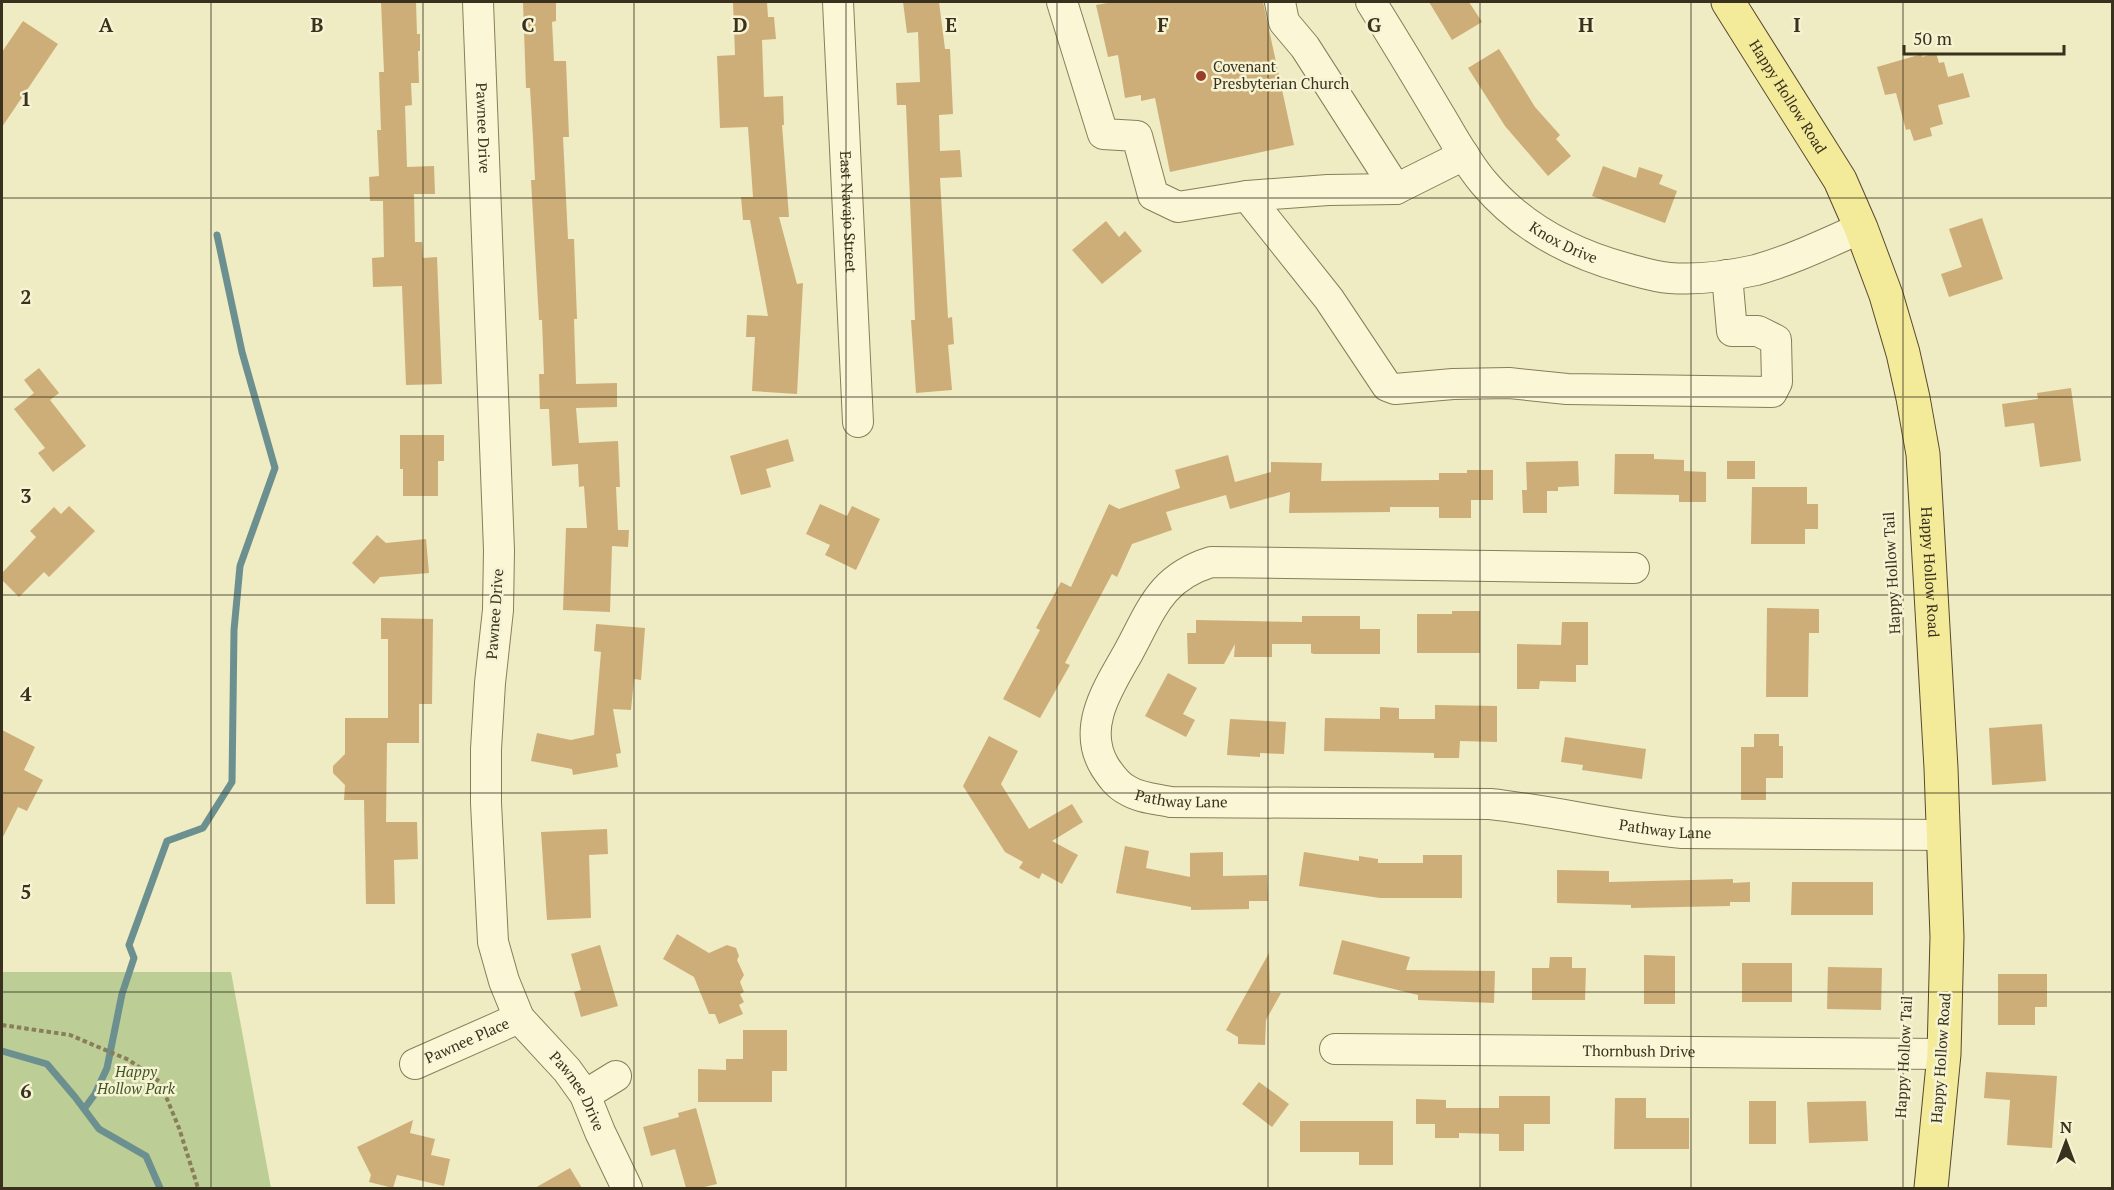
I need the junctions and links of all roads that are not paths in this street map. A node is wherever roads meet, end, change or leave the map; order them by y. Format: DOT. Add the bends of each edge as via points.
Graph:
graph roads {
  1 [pos="478,2"];
  2 [pos="838,2"];
  3 [pos="1062,2"];
  4 [pos="1280,2"];
  5 [pos="1371,2"];
  6 [pos="1728,2"];
  7 [pos="1464,155"];
  8 [pos="1396,189"];
  9 [pos="1247,196"];
  10 [pos="1861,228"];
  11 [pos="1727,275"];
  12 [pos="858,422"];
  13 [pos="1635,568"];
  14 [pos="1943,835"];
  15 [pos="519,1018"];
  16 [pos="1335,1049"];
  17 [pos="1944,1054"];
  18 [pos="415,1064"];
  19 [pos="616,1076"];
  20 [pos="585,1095"];
  21 [pos="627,1188"];
  22 [pos="1931,1188"];
  1 -- 15 [label="street, Pawnee Drive" via="499,550 486,803 494,942"];
  2 -- 12 [label="street, East Navajo Street"];
  3 -- 9 [label="street" via="1103,134 1137,136 1153,195 1178,207"];
  4 -- 8 [label="street" via="1284,22 1305,47"];
  5 -- 7 [label="street, Knox Drive"];
  6 -- 10 [label="main road, Happy Hollow Road" via="1840,180"];
  7 -- 8 [label="street"];
  7 -- 11 [label="street, Knox Drive" via="1508,209 1557,242 1613,264 1669,278"];
  8 -- 9 [label="street"];
  9 -- 11 [label="street" via="1329,299 1387,386 1395,388 1509,383 1567,389 1772,392 1778,382 1776,340 1758,331 1732,331"];
  10 -- 11 [label="street, Knox Drive" via="1779,262"];
  10 -- 14 [label="main road, Happy Hollow Road" via="1903,353 1923,454"];
  13 -- 14 [label="street, Pathway Lane" via="1211,562 1191,568 1159,596 1105,694 1096,718 1095,740 1101,761 1112,778 1127,790 1171,802 1490,804 1682,834"];
  14 -- 17 [label="main road, Happy Hollow Road" via="1947,937"];
  15 -- 18 [label="street, Pawnee Place"];
  15 -- 20 [label="street, Pawnee Drive"];
  16 -- 17 [label="street, Thornbush Drive"];
  17 -- 22 [label="main road, Happy Hollow Road"];
  19 -- 20 [label="street"];
  20 -- 21 [label="street, Pawnee Drive"];
}
